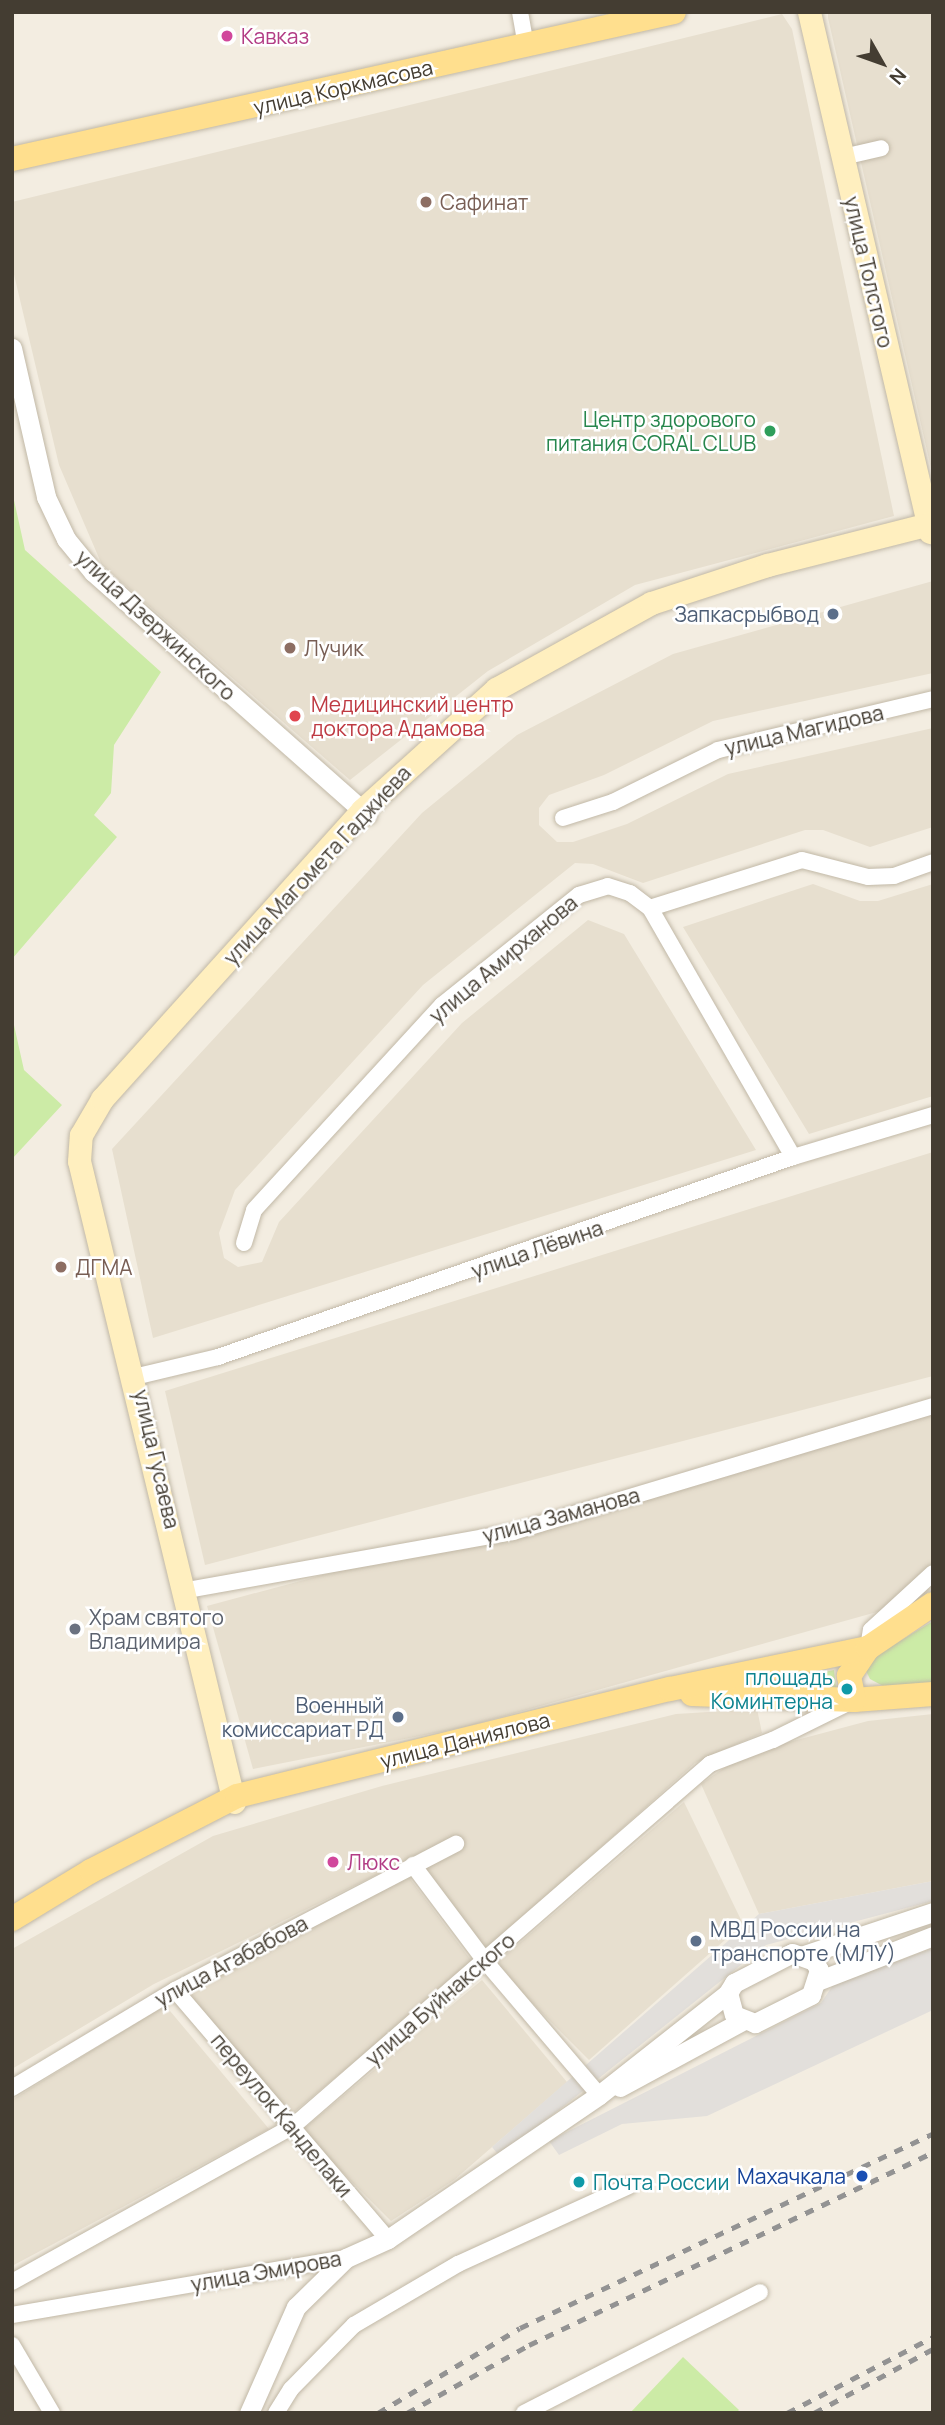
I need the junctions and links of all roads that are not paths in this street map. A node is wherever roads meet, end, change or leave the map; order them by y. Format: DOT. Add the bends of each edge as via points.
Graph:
graph roads {
  1 [pos="520,12"];
  2 [pos="674,12"];
  3 [pos="809,12"];
  4 [pos="526,46"];
  5 [pos="881,148"];
  6 [pos="843,158"];
  7 [pos="12,159"];
  8 [pos="12,348"];
  9 [pos="931,528"];
  10 [pos="933,699"];
  11 [pos="365,812"];
  12 [pos="564,818"];
  13 [pos="933,862"];
  14 [pos="650,908"];
  15 [pos="933,1115"];
  16 [pos="95,1120"];
  17 [pos="793,1157"];
  18 [pos="79,1161"];
  19 [pos="244,1243"];
  20 [pos="137,1377"];
  21 [pos="933,1406"];
  22 [pos="933,1573"];
  23 [pos="184,1590"];
  24 [pos="933,1604"];
  25 [pos="867,1648"];
  26 [pos="933,1694"];
  27 [pos="854,1700"];
  28 [pos="235,1799"];
  29 [pos="456,1844"];
  30 [pos="413,1865"];
  31 [pos="933,1912"];
  32 [pos="12,1922"];
  33 [pos="933,1936"];
  34 [pos="804,1955"];
  35 [pos="485,1961"];
  36 [pos="820,1980"];
  37 [pos="175,1990"];
  38 [pos="727,1993"];
  39 [pos="742,2021"];
  40 [pos="12,2088"];
  41 [pos="599,2095"];
  42 [pos="292,2127"];
  43 [pos="629,2186"];
  44 [pos="388,2239"];
  45 [pos="346,2258"];
  46 [pos="12,2282"];
  47 [pos="760,2292"];
  48 [pos="12,2315"];
  49 [pos="12,2345"];
  50 [pos="52,2413"];
  51 [pos="249,2413"];
  52 [pos="276,2413"];
  53 [pos="524,2413"];
  1 -- 4 [label="street"];
  2 -- 4 [label="main road, улица Коркмасова"];
  3 -- 6 [label="main road, улица Толстого"];
  4 -- 7 [label="main road, улица Коркмасова"];
  5 -- 6 [label="street"];
  6 -- 9 [label="main road, улица Толстого"];
  8 -- 11 [label="street, улица Дзержинского" via="46,497 66,539 93,572"];
  9 -- 11 [label="main road, улица Магомета Гаджиева" via="700,593 577,648 499,695"];
  10 -- 12 [label="street, улица Магидова" via="718,750 613,802"];
  11 -- 16 [label="main road, улица Магомета Гаджиева" via="109,1098"];
  11 -- 18 [label="main road, улица Магомета Гаджиева" via="102,1099 80,1135"];
  13 -- 14 [label="street" via="894,876 868,877 802,860"];
  14 -- 17 [label="street"];
  14 -- 19 [label="street, улица Амирханова" via="630,893 608,886 579,895 442,1005 254,1210"];
  15 -- 17 [label="street, улица Лёвина"];
  16 -- 20 [label="main road, улица Гусаева" via="83,1162"];
  17 -- 20 [label="street, улица Лёвина" via="218,1357"];
  18 -- 20 [label="main road, улица Гусаева"];
  20 -- 23 [label="main road, улица Гусаева"];
  21 -- 23 [label="street, улица Заманова" via="513,1532"];
  22 -- 25 [label="street" via="871,1630"];
  23 -- 28 [label="main road, улица Гусаева"];
  24 -- 25 [label="main road, улица Даниялова"];
  25 -- 27 [label="main road" via="849,1676"];
  25 -- 28 [label="main road, улица Даниялова" via="670,1689"];
  26 -- 27 [label="main road, улица Даниялова"];
  27 -- 28 [label="main road, улица Даниялова" via="671,1693"];
  27 -- 35 [label="street, улица Буйнакского" via="773,1740 710,1764"];
  28 -- 32 [label="main road, улица Даниялова" via="91,1871"];
  29 -- 30 [label="street, улица Агабабова"];
  30 -- 35 [label="street"];
  30 -- 37 [label="street, улица Агабабова"];
  31 -- 34 [label="street, улица Эмирова"];
  33 -- 36 [label="street, улица Эмирова"];
  34 -- 36 [label="street" via="814,1961"];
  34 -- 38 [label="street, улица Эмирова" via="793,1953 734,1983"];
  35 -- 41 [label="street"];
  35 -- 42 [label="street, улица Буйнакского"];
  36 -- 39 [label="street, улица Эмирова" via="811,1995 755,2023"];
  37 -- 40 [label="street, улица Агабабова"];
  37 -- 42 [label="street, переулок Канделаки"];
  38 -- 39 [label="street" via="728,2004"];
  38 -- 41 [label="street, улица Эмирова"];
  39 -- 41 [label="street, улица Эмирова" via="640,2079"];
  41 -- 44 [label="street, улица Эмирова"];
  42 -- 44 [label="street, переулок Канделаки"];
  42 -- 46 [label="street, улица Буйнакского"];
  43 -- 52 [label="street" via="458,2264 354,2325 291,2389"];
  44 -- 45 [label="street, улица Эмирова"];
  45 -- 48 [label="street, улица Эмирова"];
  45 -- 51 [label="street" via="296,2306"];
  47 -- 53 [label="street"];
  49 -- 50 [label="street"];
}
